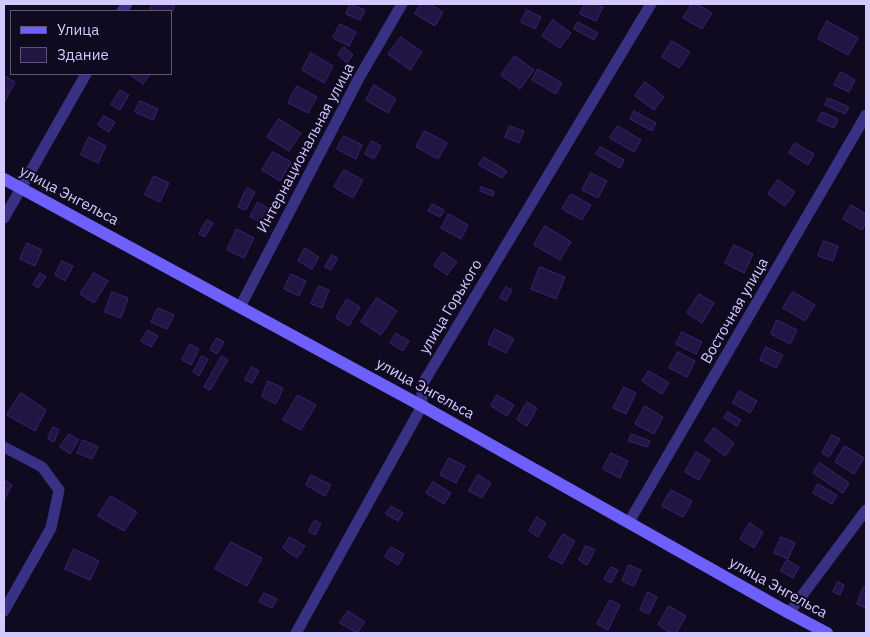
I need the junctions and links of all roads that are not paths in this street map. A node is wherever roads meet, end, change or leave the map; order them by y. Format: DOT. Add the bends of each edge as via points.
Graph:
graph roads {
  1 [pos="402,4"];
  2 [pos="651,4"];
  3 [pos="85,75"];
  4 [pos="866,115"];
  5 [pos="4,179"];
  6 [pos="21,188"];
  7 [pos="4,218"];
  8 [pos="240,307"];
  9 [pos="422,406"];
  10 [pos="4,447"];
  11 [pos="866,510"];
  12 [pos="629,522"];
  13 [pos="4,610"];
  14 [pos="788,613"];
  15 [pos="296,633"];
  16 [pos="827,633"];
  1 -- 8 [label="street, Интернациональная улица" via="359,78"];
  2 -- 9 [label="street, улица Горького" via="422,385"];
  3 -- 6 [label="street"];
  4 -- 12 [label="street, Восточная улица"];
  5 -- 6 [label="street, улица Энгельса"];
  6 -- 7 [label="street"];
  6 -- 8 [label="street, улица Энгельса"];
  8 -- 9 [label="street, улица Энгельса"];
  9 -- 12 [label="street, улица Энгельса"];
  9 -- 15 [label="street, улица Горького"];
  10 -- 13 [label="street" via="42,467 59,490 51,528"];
  11 -- 14 [label="street"];
  12 -- 14 [label="street, улица Энгельса"];
  14 -- 16 [label="street, улица Энгельса"];
}
